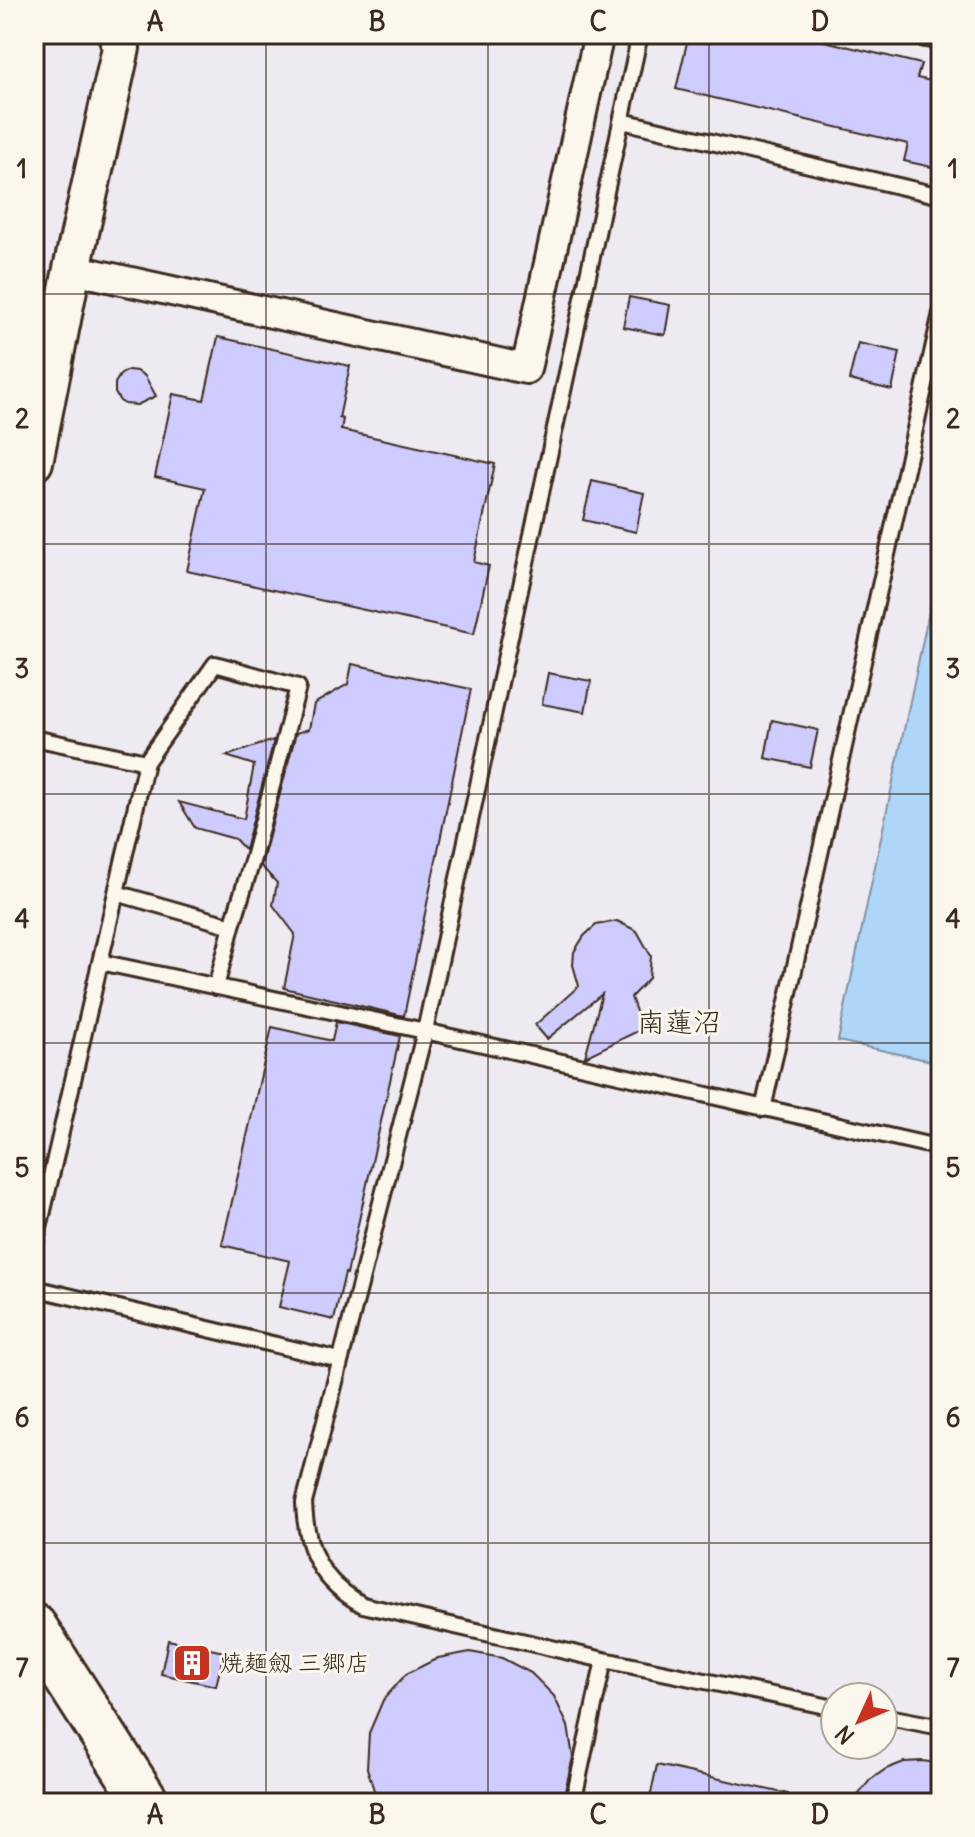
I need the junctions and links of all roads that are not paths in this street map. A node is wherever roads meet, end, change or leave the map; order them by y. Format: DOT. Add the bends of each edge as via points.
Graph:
graph roads {
  1 [pos="117,34"];
  2 [pos="599,34"];
  3 [pos="640,34"];
  4 [pos="900,34"];
  5 [pos="941,42"];
  6 [pos="622,121"];
  7 [pos="941,196"];
  8 [pos="72,269"];
  9 [pos="941,313"];
  10 [pos="34,462"];
  11 [pos="34,738"];
  12 [pos="146,762"];
  13 [pos="116,893"];
  14 [pos="232,926"];
  15 [pos="100,962"];
  16 [pos="216,987"];
  17 [pos="425,1031"];
  18 [pos="763,1109"];
  19 [pos="941,1148"];
  20 [pos="34,1250"];
  21 [pos="34,1288"];
  22 [pos="340,1360"];
  23 [pos="34,1627"];
  24 [pos="604,1660"];
  25 [pos="819,1705"];
  26 [pos="899,1719"];
  27 [pos="941,1727"];
  28 [pos="147,1803"];
  29 [pos="573,1803"];
  1 -- 8 [label="street" via="121,48"];
  2 -- 8 [label="street" via="526,369"];
  3 -- 6 [label="lane"];
  4 -- 5 [label="lane"];
  6 -- 7 [label="lane"];
  6 -- 17 [label="lane"];
  8 -- 10 [label="street"];
  9 -- 18 [label="lane"];
  11 -- 12 [label="lane"];
  12 -- 13 [label="lane"];
  12 -- 14 [label="lane" via="215,664 298,687"];
  13 -- 14 [label="lane"];
  13 -- 15 [label="lane"];
  14 -- 16 [label="lane"];
  15 -- 16 [label="lane"];
  15 -- 20 [label="lane"];
  16 -- 17 [label="lane"];
  17 -- 18 [label="lane"];
  17 -- 22 [label="lane"];
  18 -- 19 [label="lane"];
  21 -- 22 [label="lane"];
  22 -- 24 [label="lane" via="304,1503 305,1534 328,1577 363,1605"];
  23 -- 28 [label="main road"];
  24 -- 25 [label="lane"];
  24 -- 29 [label="lane"];
  26 -- 27 [label="lane"];
}
